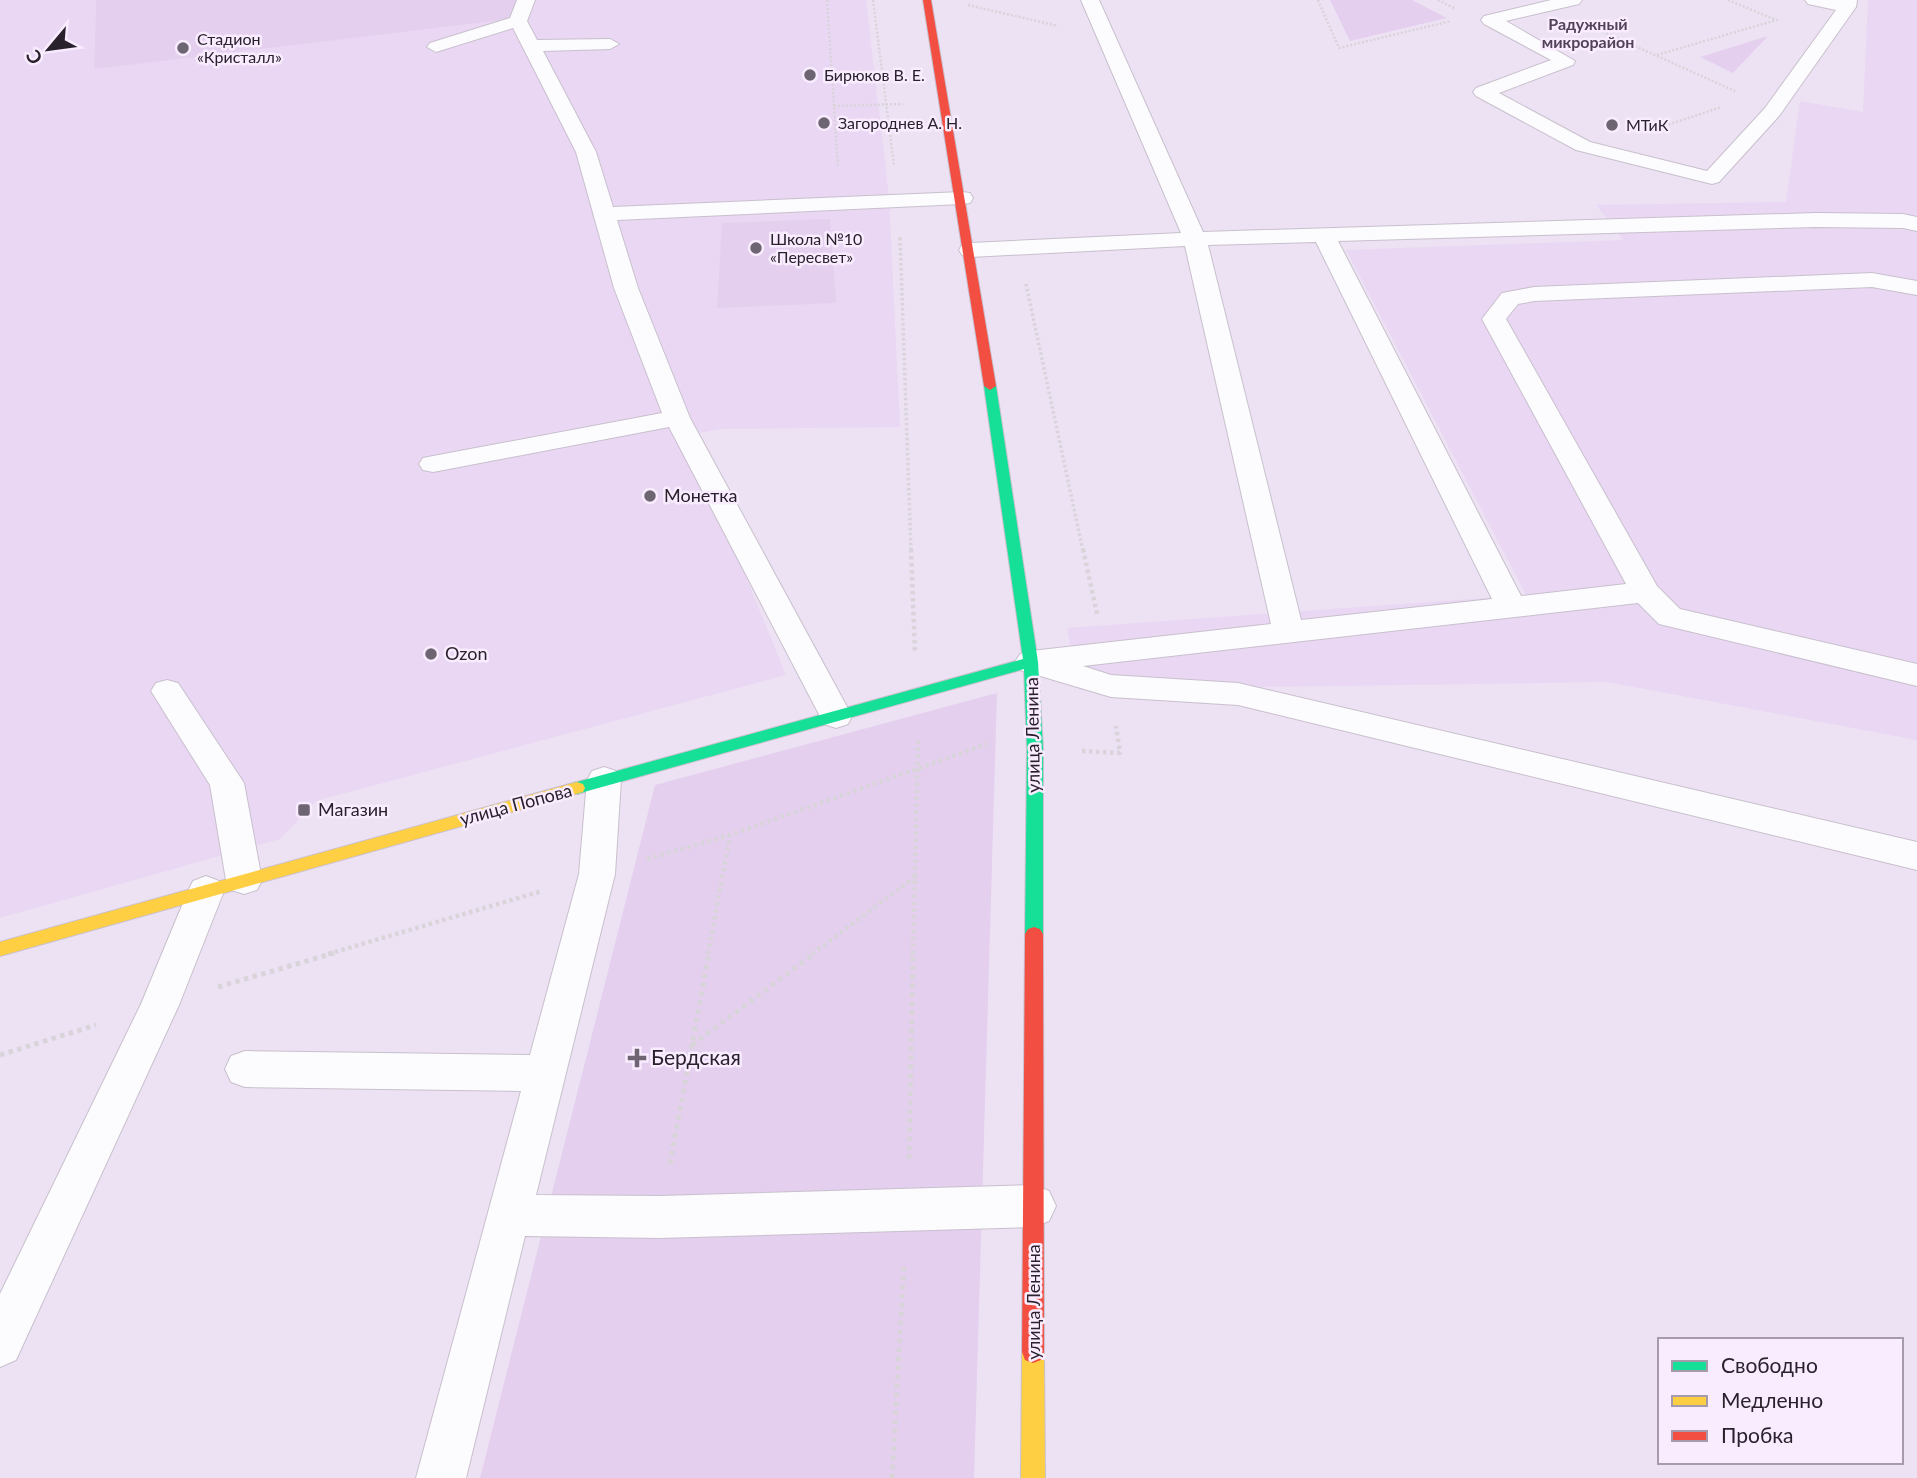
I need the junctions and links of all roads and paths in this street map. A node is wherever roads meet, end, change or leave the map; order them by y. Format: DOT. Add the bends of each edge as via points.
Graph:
graph roads {
  1 [pos="827,0"];
  2 [pos="873,0"];
  3 [pos="927,0"];
  4 [pos="1090,0"];
  5 [pos="1318,0"];
  6 [pos="1438,0"];
  7 [pos="1573,0"];
  8 [pos="1728,0"];
  9 [pos="1814,0"];
  10 [pos="968,2"];
  11 [pos="1848,3"];
  12 [pos="1546,7"];
  13 [pos="522,10"];
  14 [pos="1460,10"];
  15 [pos="1786,17"];
  16 [pos="971,18"];
  17 [pos="1457,19"];
  18 [pos="1776,20"];
  19 [pos="1107,37"];
  20 [pos="610,44"];
  21 [pos="531,46"];
  22 [pos="436,47"];
  23 [pos="1657,56"];
  24 [pos="1738,92"];
  25 [pos="1724,106"];
  26 [pos="1594,149"];
  27 [pos="1712,178"];
  28 [pos="962,198"];
  29 [pos="899,201"];
  30 [pos="840,204"];
  31 [pos="603,214"];
  32 [pos="1745,223"];
  33 [pos="1917,224"];
  34 [pos="1324,236"];
  35 [pos="1195,239"];
  36 [pos="1018,247"];
  37 [pos="970,250"];
  38 [pos="1917,288"];
  39 [pos="677,418"];
  40 [pos="433,464"];
  41 [pos="1645,592"];
  42 [pos="1511,607"];
  43 [pos="1288,632"];
  44 [pos="1105,652"];
  45 [pos="1031,662"];
  46 [pos="1917,675"];
  47 [pos="167,691"];
  48 [pos="917,694"];
  49 [pos="836,716"];
  50 [pos="919,766"];
  51 [pos="604,780"];
  52 [pos="730,835"];
  53 [pos="1917,856"];
  54 [pos="597,874"];
  55 [pos="915,877"];
  56 [pos="225,886"];
  57 [pos="0,949"];
  58 [pos="160,1005"];
  59 [pos="692,1045"];
  60 [pos="0,1055"];
  61 [pos="245,1069"];
  62 [pos="546,1073"];
  63 [pos="1034,1206"];
  64 [pos="907,1208"];
  65 [pos="509,1215"];
  66 [pos="660,1217"];
  67 [pos="10,1300"];
  68 [pos="0,1344"];
  69 [pos="441,1478"];
  70 [pos="892,1478"];
  71 [pos="1033,1478"];
  1 -- 30 [label="path"];
  2 -- 29 [label="path"];
  3 -- 28 [label="street, улица Ленина"];
  4 -- 19 [label="lane"];
  5 -- 17 [label="path" via="1339,48"];
  6 -- 14 [label="path"];
  7 -- 12 [label="lane"];
  8 -- 18 [label="path"];
  9 -- 11 [label="lane"];
  10 -- 16 [label="path"];
  10 -- 19 [label="path"];
  11 -- 27 [label="lane" via="1772,112"];
  12 -- 23 [label="path"];
  12 -- 26 [label="lane" via="1490,20 1566,61 1483,92"];
  13 -- 21 [label="lane"];
  13 -- 22 [label="lane"];
  15 -- 18 [label="path"];
  18 -- 23 [label="path"];
  19 -- 35 [label="lane"];
  20 -- 21 [label="lane"];
  21 -- 31 [label="lane" via="586,152"];
  23 -- 24 [label="path"];
  25 -- 26 [label="path"];
  26 -- 27 [label="lane"];
  27 -- 32 [label="lane"];
  28 -- 29 [label="lane"];
  28 -- 37 [label="street, улица Ленина"];
  29 -- 30 [label="lane"];
  29 -- 48 [label="path"];
  30 -- 31 [label="lane"];
  31 -- 39 [label="lane" via="626,288"];
  32 -- 33 [label="lane"];
  32 -- 34 [label="lane"];
  34 -- 35 [label="lane"];
  34 -- 42 [label="lane"];
  35 -- 36 [label="lane"];
  35 -- 43 [label="lane"];
  36 -- 37 [label="lane"];
  36 -- 44 [label="path"];
  37 -- 45 [label="street, улица Ленина"];
  38 -- 41 [label="lane" via="1872,280 1510,298 1494,319"];
  39 -- 40 [label="lane"];
  39 -- 49 [label="lane"];
  41 -- 42 [label="lane"];
  41 -- 46 [label="lane" via="1671,617"];
  42 -- 43 [label="lane"];
  43 -- 44 [label="lane"];
  44 -- 45 [label="lane"];
  45 -- 48 [label="street, улица Попова"];
  45 -- 53 [label="lane" via="1111,686 1238,694"];
  45 -- 63 [label="street, улица Ленина" via="1035,749"];
  47 -- 56 [label="lane" via="227,783"];
  48 -- 49 [label="street, улица Попова"];
  48 -- 50 [label="path"];
  49 -- 51 [label="street, улица Попова"];
  50 -- 52 [label="path"];
  50 -- 55 [label="path"];
  51 -- 54 [label="lane"];
  51 -- 56 [label="street, улица Попова"];
  52 -- 54 [label="path"];
  52 -- 59 [label="path"];
  54 -- 58 [label="path"];
  54 -- 62 [label="lane"];
  55 -- 59 [label="path"];
  55 -- 64 [label="path"];
  56 -- 57 [label="street, улица Попова"];
  56 -- 58 [label="lane"];
  58 -- 60 [label="path"];
  58 -- 67 [label="lane"];
  59 -- 66 [label="path"];
  61 -- 62 [label="lane"];
  62 -- 65 [label="lane"];
  63 -- 64 [label="lane"];
  63 -- 71 [label="street, улица Ленина"];
  64 -- 66 [label="lane"];
  64 -- 70 [label="path"];
  65 -- 66 [label="lane"];
  65 -- 69 [label="lane"];
  67 -- 68 [label="lane"];
}
